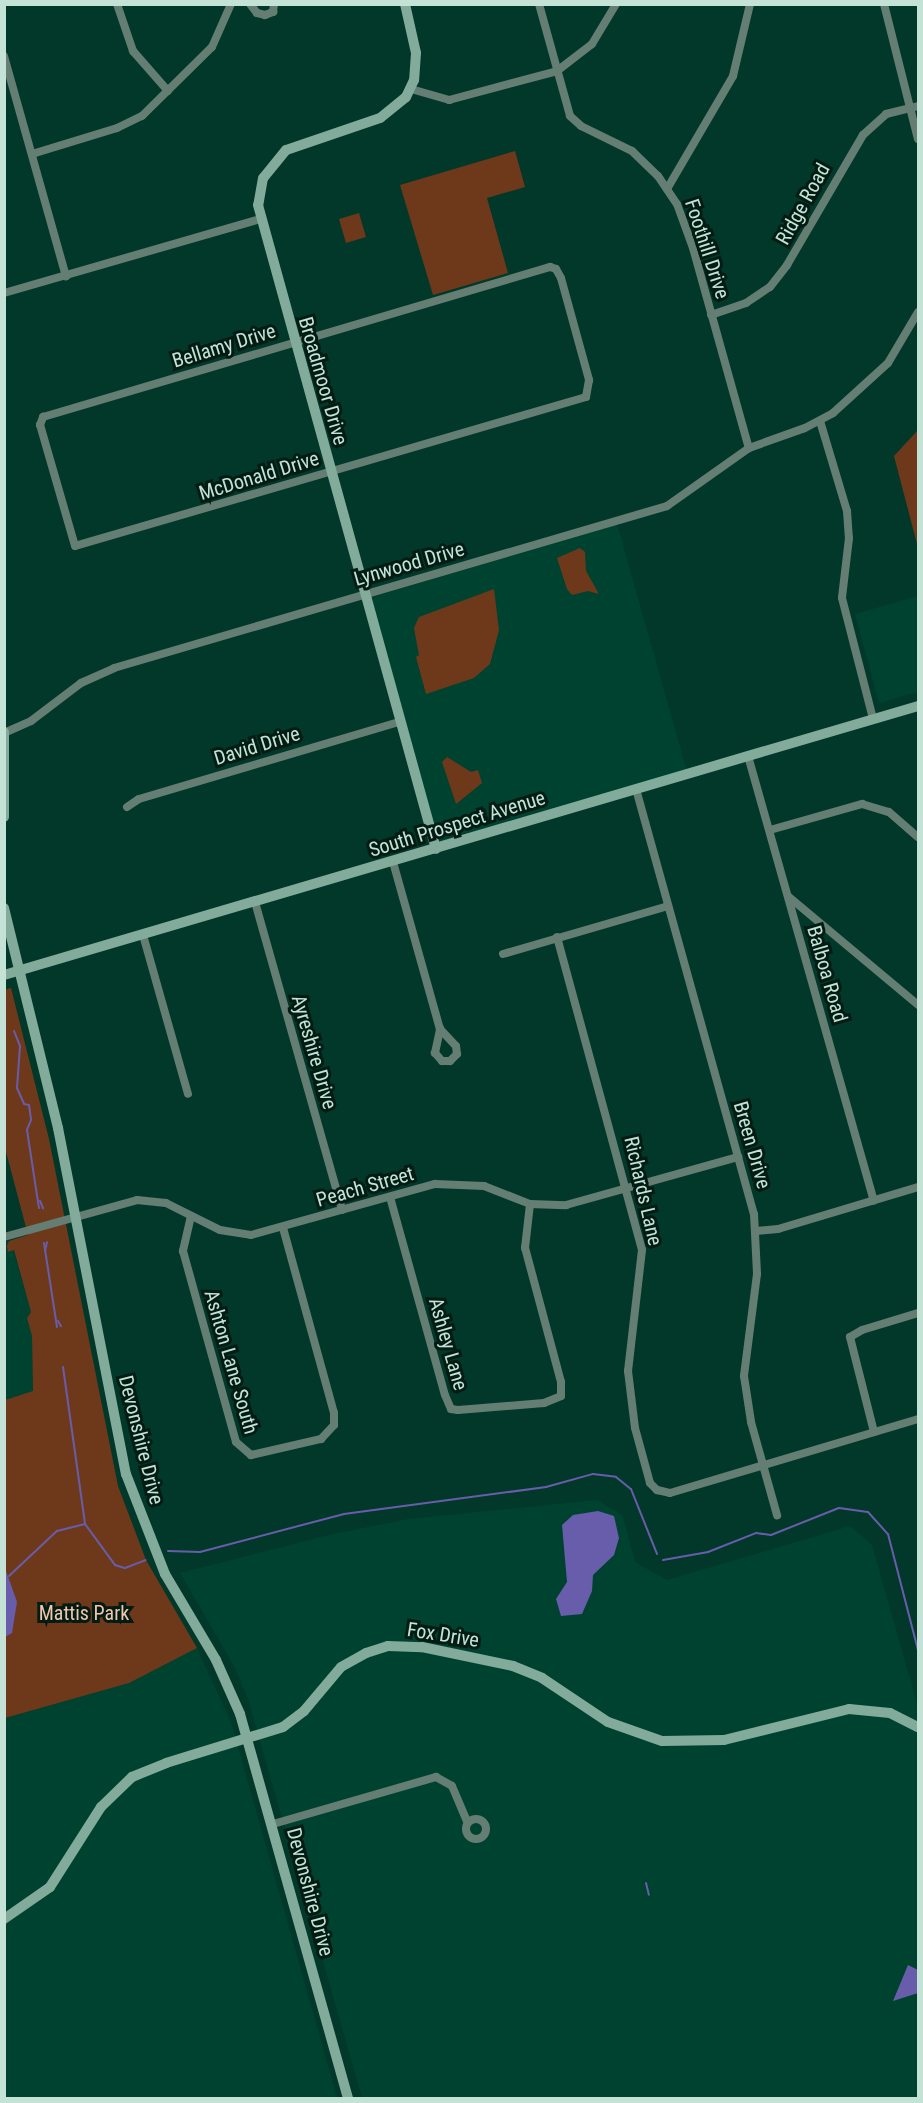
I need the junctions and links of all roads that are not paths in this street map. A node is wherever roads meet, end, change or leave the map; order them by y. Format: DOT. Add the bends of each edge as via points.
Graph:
graph roads {
  1 [pos="117,4"];
  2 [pos="231,4"];
  3 [pos="250,4"];
  4 [pos="274,4"];
  5 [pos="405,4"];
  6 [pos="539,4"];
  7 [pos="616,4"];
  8 [pos="750,4"];
  9 [pos="885,4"];
  10 [pos="4,56"];
  11 [pos="557,71"];
  12 [pos="411,89"];
  13 [pos="168,91"];
  14 [pos="916,107"];
  15 [pos="918,139"];
  16 [pos="32,154"];
  17 [pos="667,189"];
  18 [pos="260,219"];
  19 [pos="66,276"];
  20 [pos="4,293"];
  21 [pos="918,312"];
  22 [pos="711,315"];
  23 [pos="294,342"];
  24 [pos="589,393"];
  25 [pos="820,421"];
  26 [pos="748,448"];
  27 [pos="330,472"];
  28 [pos="75,546"];
  29 [pos="364,595"];
  30 [pos="918,706"];
  31 [pos="873,719"];
  32 [pos="399,722"];
  33 [pos="5,732"];
  34 [pos="748,756"];
  35 [pos="636,789"];
  36 [pos="128,807"];
  37 [pos="4,817"];
  38 [pos="770,830"];
  39 [pos="918,837"];
  40 [pos="436,849"];
  41 [pos="393,862"];
  42 [pos="788,896"];
  43 [pos="255,902"];
  44 [pos="668,906"];
  45 [pos="4,908"];
  46 [pos="143,935"];
  47 [pos="557,938"];
  48 [pos="503,954"];
  49 [pos="19,971"];
  50 [pos="4,975"];
  51 [pos="918,1005"];
  52 [pos="440,1029"];
  53 [pos="188,1094"];
  54 [pos="738,1157"];
  55 [pos="918,1187"];
  56 [pos="628,1188"];
  57 [pos="390,1197"];
  58 [pos="874,1200"];
  59 [pos="530,1204"];
  60 [pos="342,1210"];
  61 [pos="76,1216"];
  62 [pos="191,1216"];
  63 [pos="283,1228"];
  64 [pos="756,1231"];
  65 [pos="4,1237"];
  66 [pos="918,1313"];
  67 [pos="918,1419"];
  68 [pos="874,1432"];
  69 [pos="763,1465"];
  70 [pos="777,1515"];
  71 [pos="918,1727"];
  72 [pos="248,1739"];
  73 [pos="467,1822"];
  74 [pos="273,1824"];
  75 [pos="4,1919"];
  76 [pos="348,2098"];
  1 -- 13 [label="street" via="133,51"];
  2 -- 13 [label="street" via="212,47"];
  3 -- 4 [label="street" via="257,13 265,15 273,12"];
  5 -- 12 [label="street" via="416,53"];
  6 -- 11 [label="street, Foothill Drive"];
  7 -- 11 [label="street" via="592,44"];
  8 -- 17 [label="street" via="733,76"];
  9 -- 14 [label="street"];
  10 -- 16 [label="street"];
  11 -- 12 [label="street" via="449,100"];
  11 -- 17 [label="street, Foothill Drive" via="574,121 632,151"];
  12 -- 18 [label="street, Broadmoor Drive" via="380,118 286,150 263,178 258,194"];
  13 -- 16 [label="street" via="134,121"];
  14 -- 15 [label="street"];
  14 -- 22 [label="street, Ridge Road" via="886,114 863,135 788,266 770,287 746,303"];
  16 -- 19 [label="street"];
  17 -- 22 [label="street, Foothill Drive" via="682,216"];
  18 -- 19 [label="street"];
  18 -- 23 [label="street, Broadmoor Drive"];
  19 -- 20 [label="street"];
  21 -- 25 [label="street, Lynwood Drive" via="872,380"];
  22 -- 26 [label="street, Foothill Drive"];
  23 -- 24 [label="street, Bellamy Drive" via="554,268 561,278 589,380"];
  23 -- 27 [label="street, Broadmoor Drive"];
  23 -- 28 [label="street, Bellamy Drive" via="43,417 40,425"];
  24 -- 27 [label="street, McDonald Drive"];
  25 -- 26 [label="street, Lynwood Drive"];
  25 -- 31 [label="street" via="847,511 849,538 842,598"];
  26 -- 29 [label="street, Lynwood Drive" via="686,495 660,508"];
  27 -- 28 [label="street, McDonald Drive"];
  27 -- 29 [label="street, Broadmoor Drive"];
  29 -- 32 [label="street, Broadmoor Drive"];
  29 -- 33 [label="street, Lynwood Drive" via="114,668 81,683 40,715"];
  30 -- 31 [label="street, South Prospect Avenue"];
  31 -- 34 [label="street, South Prospect Avenue"];
  32 -- 36 [label="street, David Drive" via="144,798"];
  32 -- 40 [label="street, Broadmoor Drive"];
  33 -- 37 [label="street"];
  34 -- 35 [label="street, South Prospect Avenue"];
  34 -- 38 [label="street, Balboa Road"];
  35 -- 40 [label="street, South Prospect Avenue"];
  35 -- 44 [label="street, Breen Drive"];
  38 -- 39 [label="street" via="862,804 889,812"];
  38 -- 42 [label="street, Balboa Road"];
  40 -- 41 [label="street, South Prospect Avenue"];
  41 -- 43 [label="street, South Prospect Avenue"];
  41 -- 52 [label="street"];
  42 -- 51 [label="street"];
  42 -- 58 [label="street, Balboa Road"];
  43 -- 46 [label="street, South Prospect Avenue"];
  43 -- 60 [label="street, Ayreshire Drive"];
  44 -- 47 [label="street"];
  44 -- 54 [label="street, Breen Drive"];
  45 -- 49 [label="street, Devonshire Drive"];
  46 -- 49 [label="street, South Prospect Avenue"];
  46 -- 53 [label="street"];
  47 -- 48 [label="street"];
  47 -- 56 [label="street, Richards Lane"];
  49 -- 50 [label="street, South Prospect Avenue"];
  49 -- 61 [label="street, Devonshire Drive"];
  54 -- 56 [label="street, Peach Street"];
  54 -- 64 [label="street, Breen Drive"];
  55 -- 58 [label="street"];
  56 -- 59 [label="street, Peach Street" via="566,1205"];
  56 -- 69 [label="street, Richards Lane" via="642,1250 629,1347 630,1401 647,1477 657,1490 670,1493"];
  57 -- 59 [label="street, Peach Street" via="435,1184 460,1183 484,1186"];
  57 -- 59 [label="street, Ashley Lane" via="445,1395 451,1409 458,1410 544,1402 561,1396 561,1382 525,1248"];
  57 -- 60 [label="street, Peach Street"];
  58 -- 64 [label="street" via="778,1229"];
  60 -- 63 [label="street, Peach Street"];
  61 -- 62 [label="street, Peach Street" via="144,1200 166,1203"];
  61 -- 65 [label="street, Peach Street"];
  61 -- 72 [label="street, Devonshire Drive" via="126,1474 158,1557 231,1689"];
  62 -- 63 [label="street, Peach Street" via="220,1230 241,1234"];
  62 -- 63 [label="street, Ashton Lane South" via="183,1251 241,1450 251,1455 321,1439 334,1425 334,1413"];
  64 -- 69 [label="street, Breen Drive" via="757,1274 744,1376"];
  66 -- 68 [label="street" via="850,1337"];
  67 -- 68 [label="street"];
  68 -- 69 [label="street"];
  69 -- 70 [label="street, Breen Drive"];
  71 -- 72 [label="street, Fox Drive" via="890,1713 849,1708 724,1740 662,1741 608,1722 542,1678 513,1666 400,1645 366,1653 341,1667 295,1720"];
  72 -- 74 [label="street, Devonshire Drive"];
  72 -- 75 [label="street, Fox Drive" via="147,1769 122,1785 101,1807 50,1887"];
  73 -- 74 [label="street" via="452,1786 436,1777"];
  74 -- 76 [label="street, Devonshire Drive"];
}
